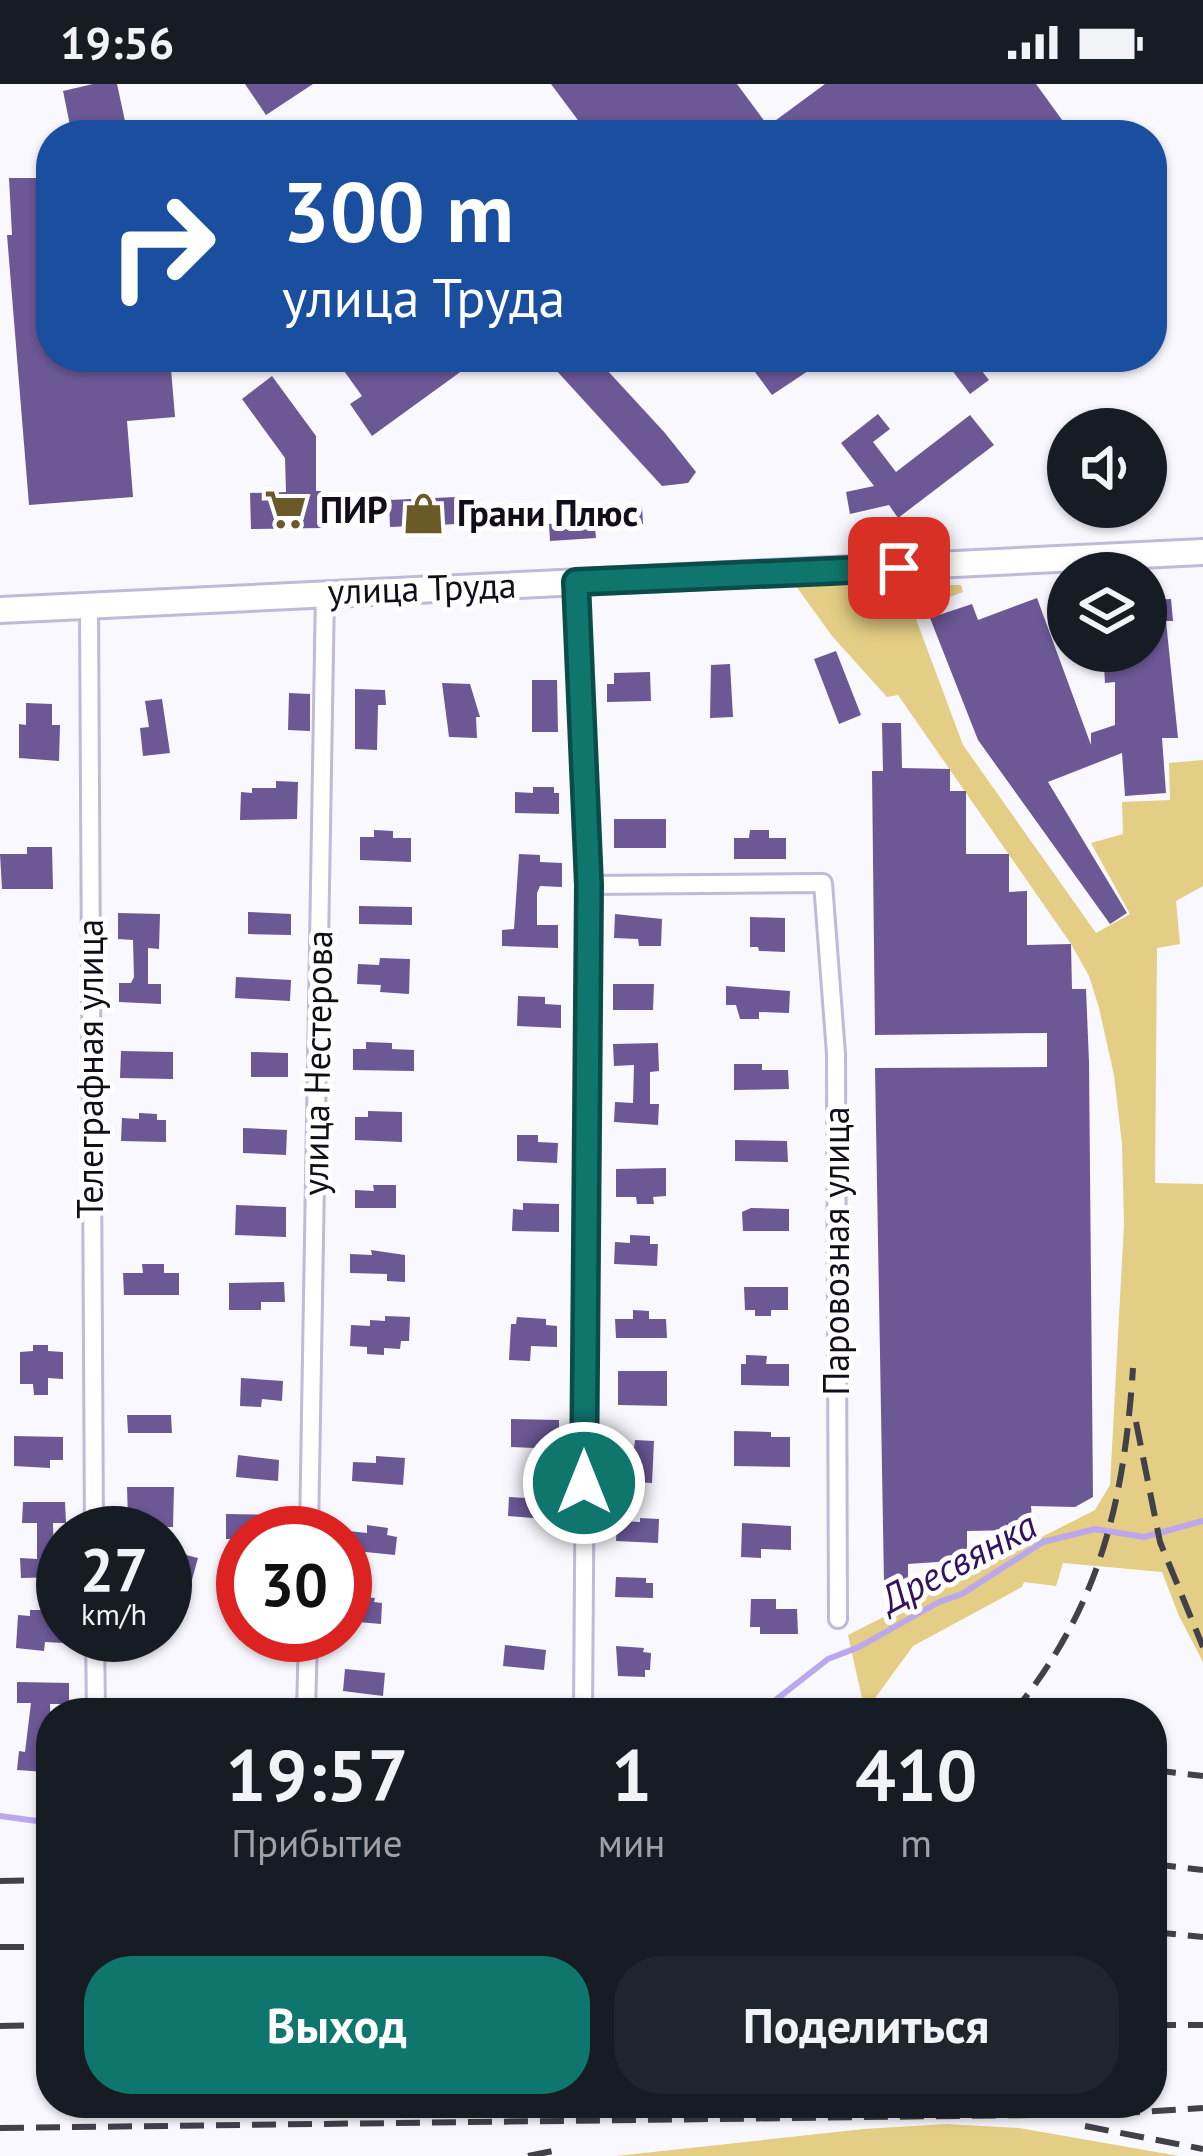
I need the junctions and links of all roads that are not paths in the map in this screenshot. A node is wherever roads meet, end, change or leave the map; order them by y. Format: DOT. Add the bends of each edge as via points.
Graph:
graph roads {
  1 [pos="1203,552"];
  2 [pos="576,582"];
  3 [pos="325,592"];
  4 [pos="89,605"];
  5 [pos="0,610"];
  6 [pos="589,885"];
  7 [pos="94,1506"];
  8 [pos="309,1506"];
  9 [pos="838,1619"];
  10 [pos="95,1662"];
  11 [pos="307,1662"];
  12 [pos="96,1698"];
  13 [pos="306,1698"];
  14 [pos="583,1698"];
  1 -- 2 [label="street, улица Труда"];
  2 -- 3 [label="street, улица Труда"];
  2 -- 6 [label="street"];
  3 -- 4 [label="street, улица Труда"];
  3 -- 8 [label="street, улица Нестерова"];
  4 -- 5 [label="street, улица Труда"];
  4 -- 7 [label="street, Телеграфная улица"];
  6 -- 9 [label="street, Паровозная улица" via="823,883 836,1054"];
  6 -- 14 [label="street"];
  10 -- 12 [label="street"];
  11 -- 13 [label="street"];
}
